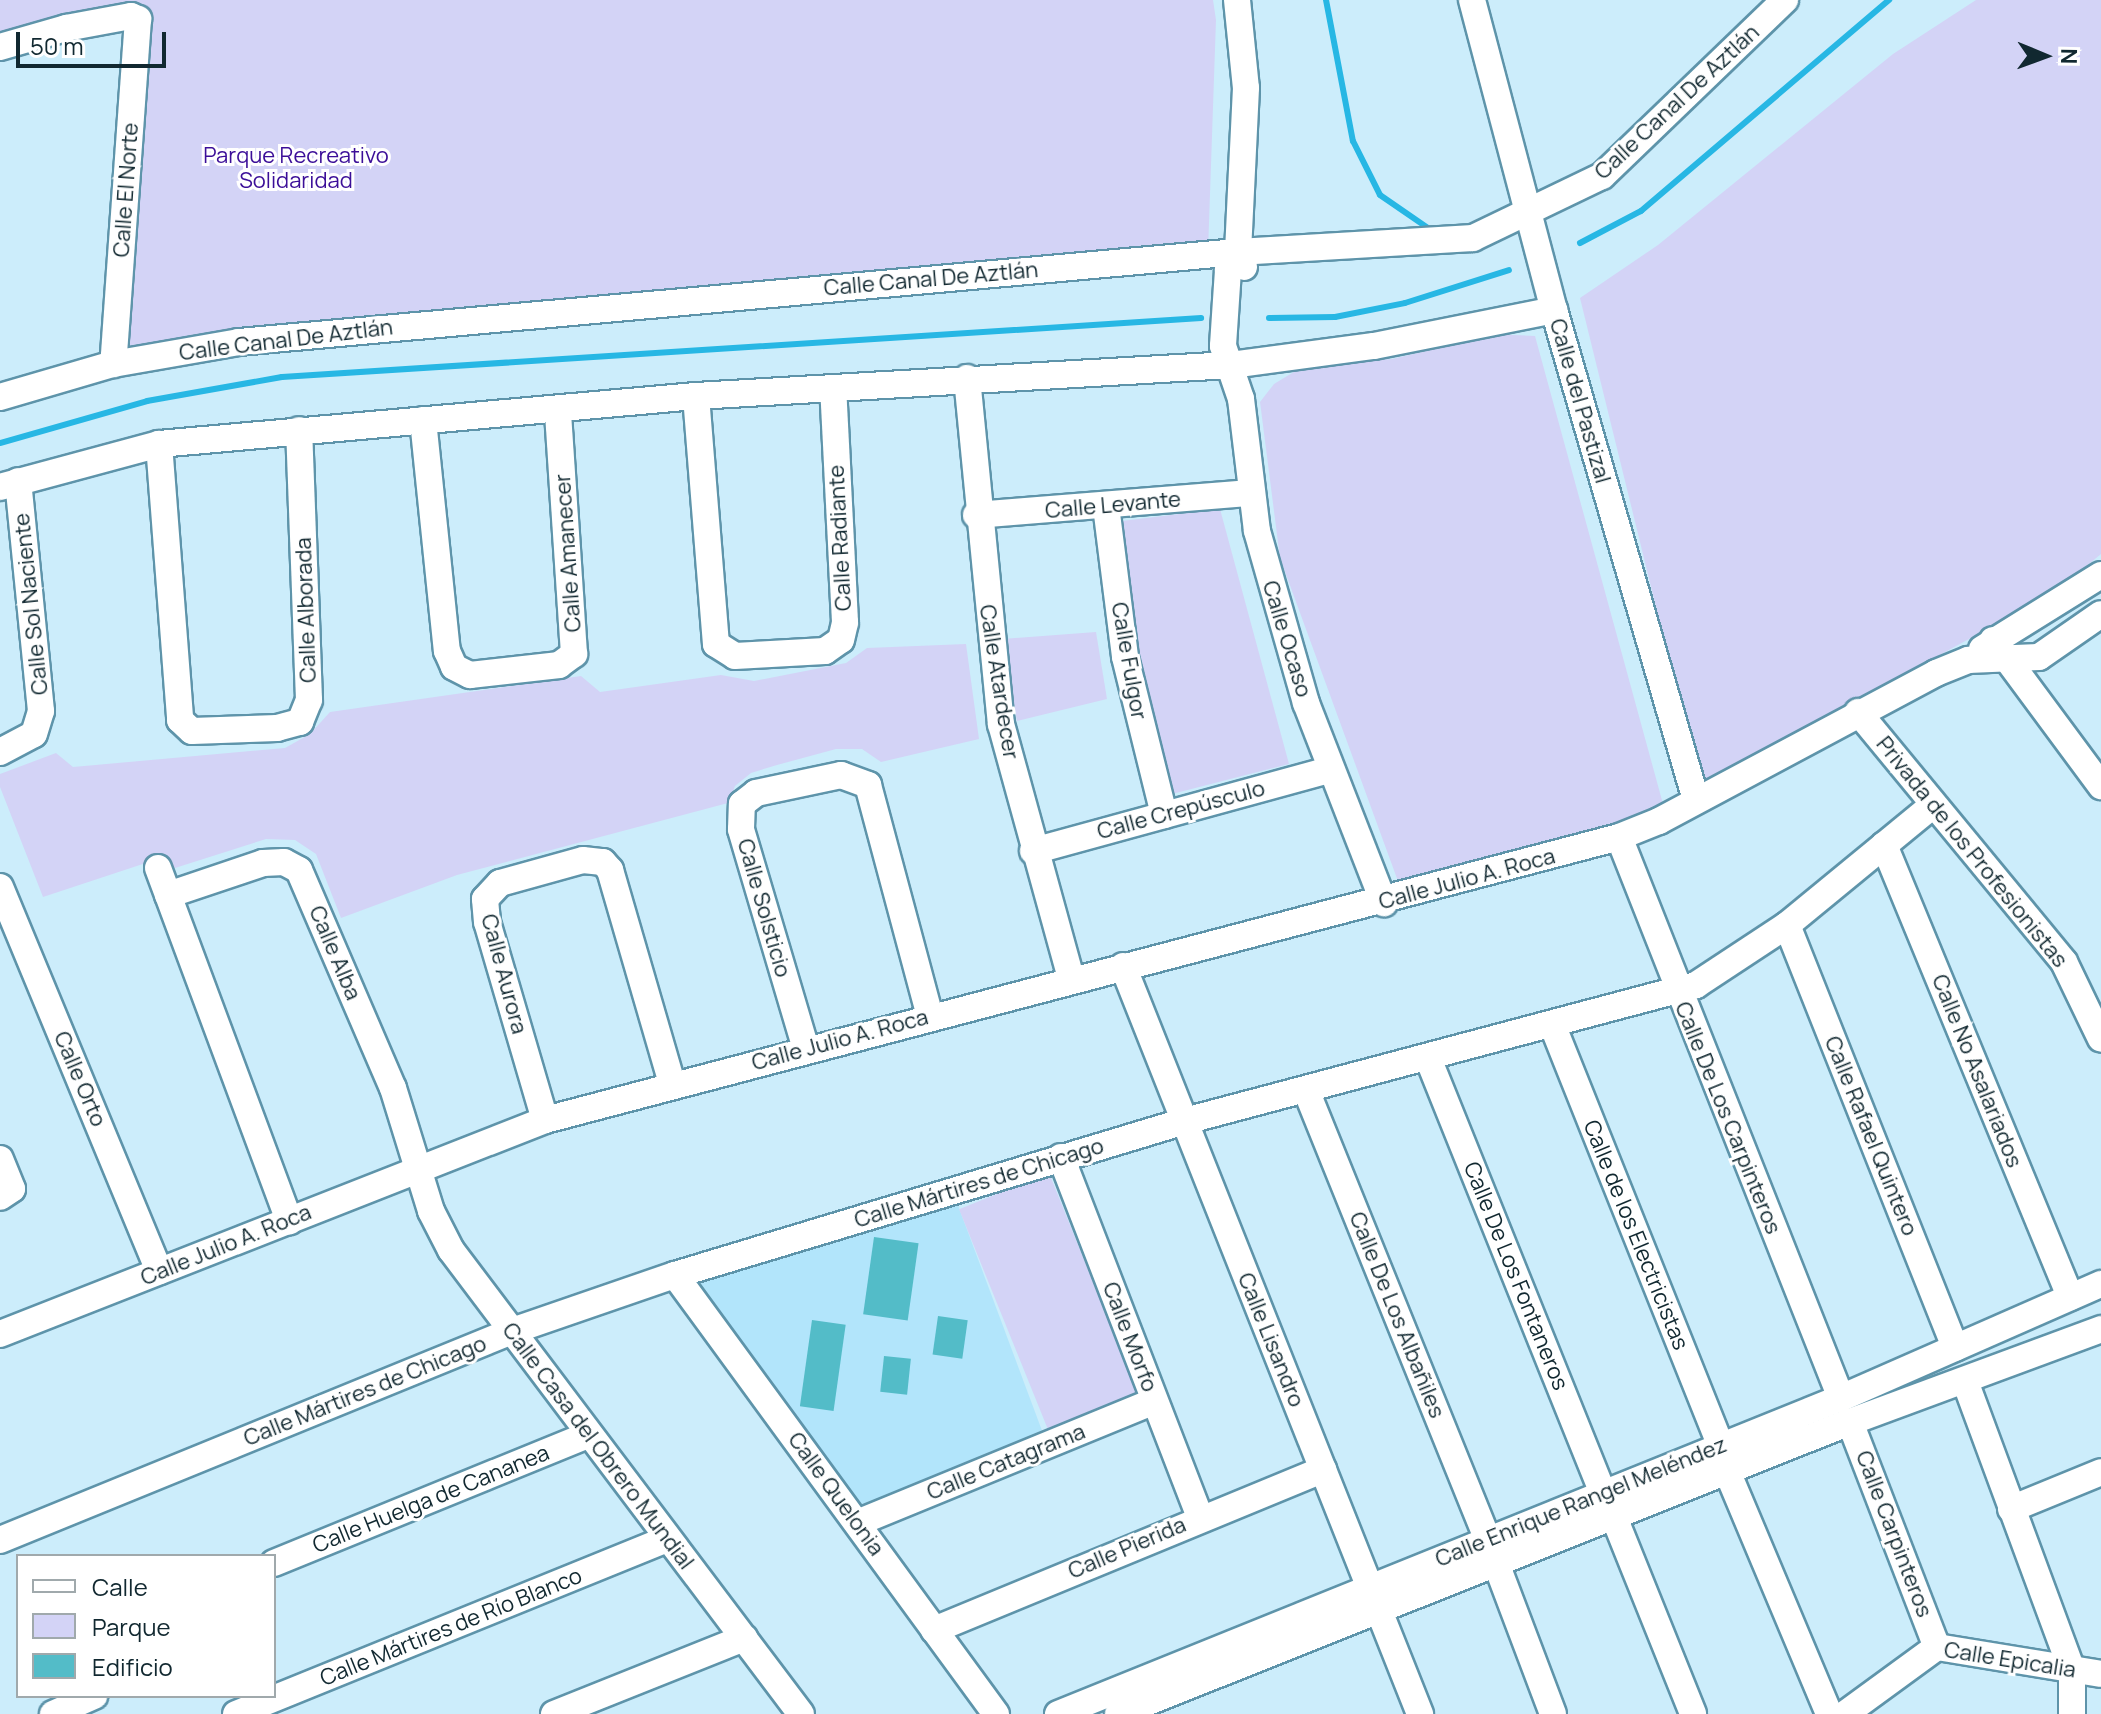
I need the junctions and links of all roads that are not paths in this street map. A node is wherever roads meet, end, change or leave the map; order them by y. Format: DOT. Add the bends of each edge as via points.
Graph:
graph roads {
  1 [pos="1237,0"];
  2 [pos="1472,0"];
  3 [pos="1785,0"];
  4 [pos="0,49"];
  5 [pos="1529,213"];
  6 [pos="1238,252"];
  7 [pos="1554,310"];
  8 [pos="113,364"];
  9 [pos="1231,365"];
  10 [pos="967,378"];
  11 [pos="833,388"];
  12 [pos="696,396"];
  13 [pos="0,397"];
  14 [pos="558,410"];
  15 [pos="423,420"];
  16 [pos="299,430"];
  17 [pos="159,444"];
  18 [pos="9,484"];
  19 [pos="1250,493"];
  20 [pos="1106,506"];
  21 [pos="976,515"];
  22 [pos="2101,575"];
  23 [pos="2101,614"];
  24 [pos="2000,651"];
  25 [pos="1858,712"];
  26 [pos="0,752"];
  27 [pos="1330,770"];
  28 [pos="2101,786"];
  29 [pos="1696,800"];
  30 [pos="1933,805"];
  31 [pos="1164,815"];
  32 [pos="1619,837"];
  33 [pos="1884,845"];
  34 [pos="1033,851"];
  35 [pos="158,868"];
  36 [pos="0,887"];
  37 [pos="168,895"];
  38 [pos="1384,903"];
  39 [pos="1787,925"];
  40 [pos="1123,966"];
  41 [pos="1071,978"];
  42 [pos="1677,991"];
  43 [pos="930,1017"];
  44 [pos="1552,1024"];
  45 [pos="2101,1039"];
  46 [pos="806,1049"];
  47 [pos="1428,1058"];
  48 [pos="672,1084"];
  49 [pos="1306,1090"];
  50 [pos="545,1120"];
  51 [pos="1185,1121"];
  52 [pos="1061,1157"];
  53 [pos="0,1159"];
  54 [pos="417,1167"];
  55 [pos="0,1197"];
  56 [pos="289,1221"];
  57 [pos="159,1271"];
  58 [pos="675,1275"];
  59 [pos="2101,1284"];
  60 [pos="2070,1297"];
  61 [pos="2101,1329"];
  62 [pos="512,1331"];
  63 [pos="0,1334"];
  64 [pos="1955,1348"];
  65 [pos="1965,1381"];
  66 [pos="1154,1401"];
  67 [pos="1846,1410"];
  68 [pos="588,1435"];
  69 [pos="1720,1445"];
  70 [pos="1323,1470"];
  71 [pos="1727,1471"];
  72 [pos="2101,1472"];
  73 [pos="1608,1505"];
  74 [pos="2011,1509"];
  75 [pos="1200,1517"];
  76 [pos="857,1523"];
  77 [pos="666,1539"];
  78 [pos="0,1540"];
  79 [pos="1492,1551"];
  80 [pos="276,1562"];
  81 [pos="1375,1599"];
  82 [pos="934,1630"];
  83 [pos="744,1638"];
  84 [pos="1937,1647"];
  85 [pos="2072,1670"];
  86 [pos="2101,1674"];
  87 [pos="89,1698"];
  88 [pos="275,1698"];
  89 [pos="276,1698"];
  90 [pos="53,1714"];
  91 [pos="236,1714"];
  92 [pos="554,1714"];
  93 [pos="801,1714"];
  94 [pos="996,1714"];
  95 [pos="1058,1714"];
  96 [pos="1118,1714"];
  97 [pos="1420,1714"];
  98 [pos="1553,1714"];
  99 [pos="1693,1714"];
  100 [pos="1829,1714"];
  101 [pos="1845,1714"];
  102 [pos="2072,1714"];
  1 -- 6 [label="street" via="1246,129"];
  2 -- 5 [label="street, Calle del Pastizal"];
  3 -- 5 [label="street, Calle Canal De Aztlán" via="1613,167"];
  4 -- 8 [label="street, Calle El Norte" via="48,32 136,17"];
  5 -- 6 [label="street, Calle Canal De Aztlán" via="1457,242"];
  5 -- 7 [label="street, Calle del Pastizal"];
  6 -- 8 [label="street, Calle Canal De Aztlán" via="239,342"];
  6 -- 9 [label="street" via="1245,269 1242,343"];
  7 -- 9 [label="street" via="1374,346"];
  7 -- 29 [label="street, Calle del Pastizal"];
  8 -- 13 [label="street, Calle Canal De Aztlán"];
  9 -- 10 [label="street"];
  9 -- 19 [label="street, Calle Ocaso" via="1241,399"];
  10 -- 11 [label="street"];
  10 -- 21 [label="street, Calle Atardecer"];
  11 -- 12 [label="street"];
  11 -- 12 [label="street, Calle Radiante" via="845,622 841,640 825,651 735,656 716,644"];
  12 -- 14 [label="street"];
  14 -- 15 [label="street"];
  14 -- 15 [label="street, Calle Amanecer" via="574,654 559,665 470,675 454,667 447,651"];
  15 -- 16 [label="street"];
  16 -- 17 [label="street"];
  16 -- 17 [label="street, Calle Alborada" via="309,700 300,722 277,728 192,731 180,720"];
  17 -- 18 [label="street"];
  18 -- 26 [label="street, Calle Sol Naciente" via="41,711 34,734"];
  19 -- 20 [label="street, Calle Levante"];
  19 -- 27 [label="street, Calle Ocaso" via="1280,623"];
  20 -- 21 [label="street, Calle Levante"];
  20 -- 31 [label="street, Calle Fulgor" via="1125,657"];
  21 -- 34 [label="street, Calle Atardecer" via="1001,724"];
  22 -- 24 [label="street"];
  23 -- 24 [label="street" via="2053,650"];
  24 -- 25 [label="street, Calle Julio A. Roca" via="1968,660"];
  24 -- 28 [label="street"];
  25 -- 29 [label="street, Calle Julio A. Roca"];
  25 -- 30 [label="street, Privada de los Profesionistas"];
  27 -- 31 [label="street, Calle Crepúsculo"];
  27 -- 38 [label="street, Calle Ocaso"];
  29 -- 32 [label="street, Calle Julio A. Roca"];
  30 -- 33 [label="street, Calle Mártires de Chicago"];
  30 -- 45 [label="street, Privada de los Profesionistas" via="2064,962"];
  31 -- 34 [label="street, Calle Crepúsculo"];
  32 -- 38 [label="street, Calle Julio A. Roca"];
  32 -- 42 [label="street, Calle De Los Carpinteros"];
  33 -- 39 [label="street, Calle Mártires de Chicago"];
  33 -- 60 [label="street, Calle No Asalariados"];
  34 -- 41 [label="street, Calle Atardecer"];
  35 -- 37 [label="street"];
  36 -- 57 [label="street, Calle Orto"];
  37 -- 54 [label="street, Calle Alba" via="263,863 284,862 299,870 393,1088"];
  37 -- 56 [label="street"];
  38 -- 40 [label="street, Calle Julio A. Roca"];
  39 -- 42 [label="street, Calle Mártires de Chicago" via="1716,975"];
  39 -- 64 [label="street, Calle Rafael Quintero"];
  40 -- 41 [label="street, Calle Julio A. Roca"];
  40 -- 51 [label="street, Calle Lisandro"];
  41 -- 43 [label="street, Calle Julio A. Roca"];
  42 -- 44 [label="street, Calle Mártires de Chicago"];
  42 -- 67 [label="street, Calle De Los Carpinteros"];
  43 -- 46 [label="street, Calle Julio A. Roca"];
  43 -- 46 [label="street, Calle Solsticio" via="868,785 841,775 756,793 742,804 741,829"];
  44 -- 47 [label="street, Calle Mártires de Chicago"];
  44 -- 69 [label="street, Calle de los Electricistas"];
  46 -- 48 [label="street, Calle Julio A. Roca"];
  47 -- 49 [label="street, Calle Mártires de Chicago"];
  47 -- 73 [label="street, Calle De Los Fontaneros"];
  48 -- 50 [label="street, Calle Julio A. Roca"];
  48 -- 50 [label="street, Calle Aurora" via="610,870 603,862 583,860 500,883 485,899 487,922"];
  49 -- 51 [label="street, Calle Mártires de Chicago"];
  49 -- 79 [label="street, Calle De Los Albañiles"];
  50 -- 54 [label="street, Calle Julio A. Roca"];
  51 -- 52 [label="street, Calle Mártires de Chicago"];
  51 -- 70 [label="street, Calle Lisandro"];
  52 -- 58 [label="street, Calle Mártires de Chicago"];
  52 -- 66 [label="street, Calle Morfo"];
  53 -- 55 [label="street" via="12,1189"];
  54 -- 56 [label="street, Calle Julio A. Roca"];
  54 -- 62 [label="street, Calle Casa del Obrero Mundial" via="451,1250"];
  56 -- 57 [label="street, Calle Julio A. Roca"];
  57 -- 63 [label="street, Calle Julio A. Roca"];
  58 -- 62 [label="street, Calle Mártires de Chicago"];
  58 -- 76 [label="street, Calle Quelonia"];
  59 -- 60 [label="street, Calle Enrique Rangel Meléndez"];
  60 -- 64 [label="street, Calle Enrique Rangel Meléndez"];
  61 -- 65 [label="street, Calle Enrique Rangel Meléndez"];
  62 -- 68 [label="street, Calle Casa del Obrero Mundial"];
  62 -- 78 [label="street, Calle Mártires de Chicago"];
  64 -- 67 [label="street, Calle Enrique Rangel Meléndez"];
  65 -- 67 [label="street, Calle Enrique Rangel Meléndez"];
  65 -- 74 [label="street"];
  66 -- 75 [label="street, Calle Morfo"];
  66 -- 76 [label="street, Calle Catagrama"];
  67 -- 69 [label="street, Calle Enrique Rangel Meléndez"];
  67 -- 71 [label="street, Calle Enrique Rangel Meléndez"];
  67 -- 84 [label="street, Calle Carpinteros"];
  68 -- 77 [label="street, Calle Casa del Obrero Mundial"];
  68 -- 80 [label="street, Calle Huelga de Cananea"];
  69 -- 73 [label="street, Calle Enrique Rangel Meléndez"];
  70 -- 75 [label="street, Calle Pierida"];
  70 -- 81 [label="street, Calle Lisandro"];
  71 -- 73 [label="street, Calle Enrique Rangel Meléndez"];
  71 -- 100 [label="street"];
  72 -- 74 [label="street"];
  73 -- 79 [label="street, Calle Enrique Rangel Meléndez"];
  73 -- 99 [label="street, Calle De Los Fontaneros"];
  74 -- 85 [label="street"];
  75 -- 82 [label="street, Calle Pierida"];
  76 -- 82 [label="street, Calle Quelonia"];
  77 -- 83 [label="street, Calle Casa del Obrero Mundial"];
  77 -- 89 [label="street, Calle Mártires de Río Blanco"];
  79 -- 81 [label="street, Calle Enrique Rangel Meléndez"];
  79 -- 98 [label="street, Calle De Los Albañiles"];
  81 -- 95 [label="street, Calle Enrique Rangel Meléndez"];
  81 -- 96 [label="street, Calle Enrique Rangel Meléndez"];
  81 -- 97 [label="street, Calle Lisandro"];
  82 -- 94 [label="street, Calle Quelonia"];
  83 -- 92 [label="street"];
  83 -- 93 [label="street, Calle Casa del Obrero Mundial"];
  84 -- 85 [label="street, Calle Epicalia"];
  84 -- 101 [label="street, Calle Epicalia"];
  85 -- 86 [label="street, Calle Epicalia"];
  85 -- 102 [label="street"];
  87 -- 90 [label="street"];
  88 -- 91 [label="street, Calle Mártires de Río Blanco"];
}
